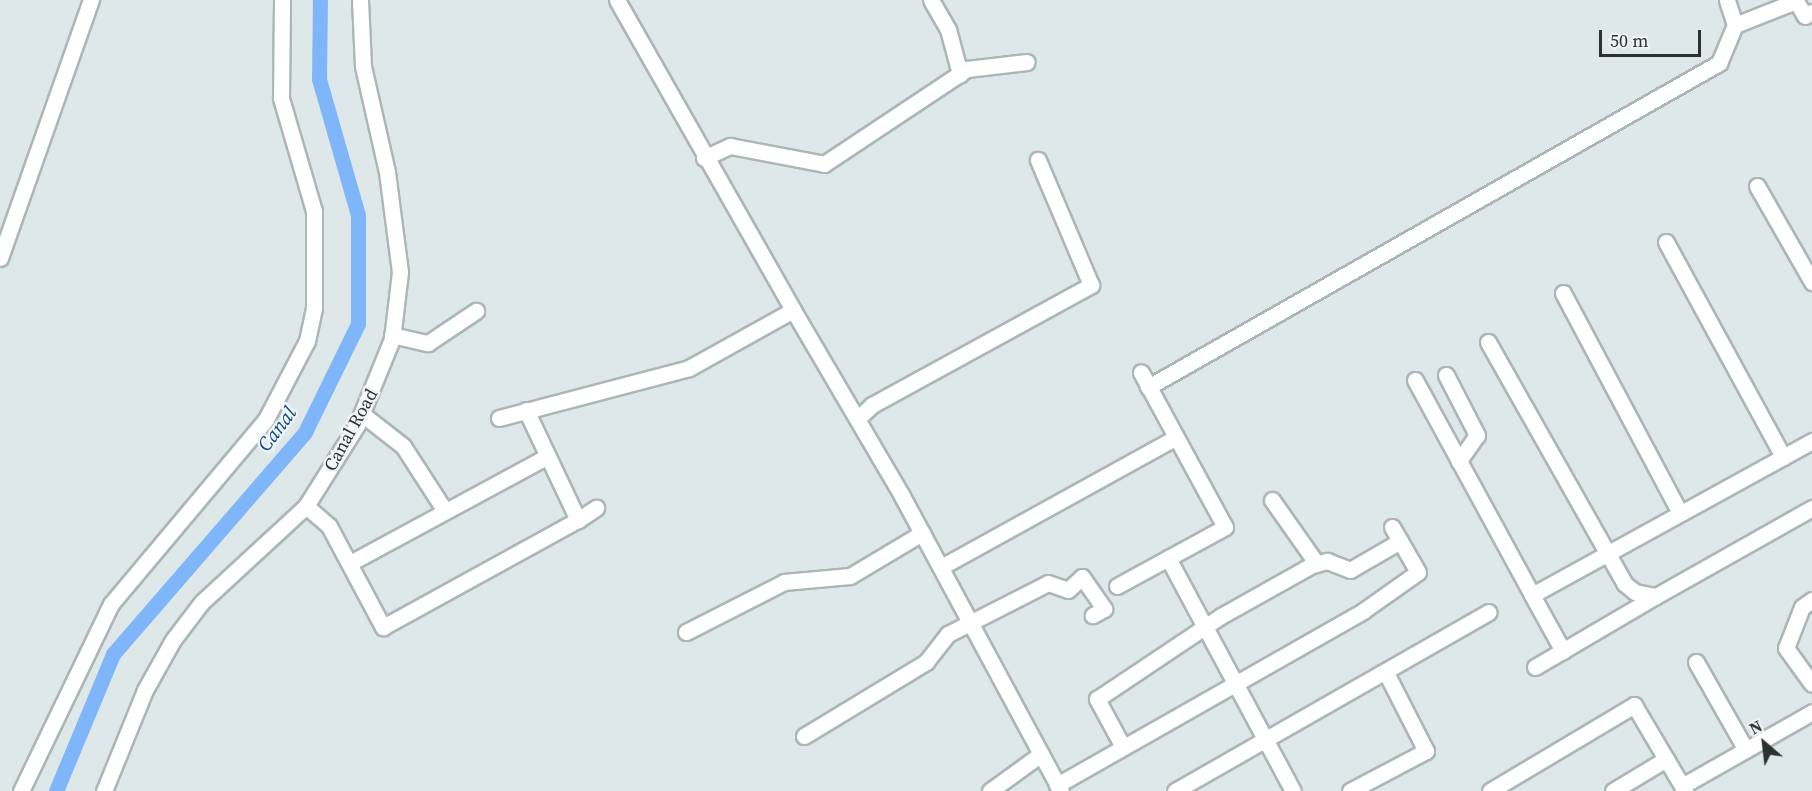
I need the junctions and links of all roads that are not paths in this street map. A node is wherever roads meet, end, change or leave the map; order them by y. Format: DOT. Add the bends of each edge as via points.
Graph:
graph roads {
  1 [pos="91,0"];
  2 [pos="282,0"];
  3 [pos="360,0"];
  4 [pos="617,0"];
  5 [pos="931,0"];
  6 [pos="1726,0"];
  7 [pos="1812,12"];
  8 [pos="1735,25"];
  9 [pos="1027,62"];
  10 [pos="960,74"];
  11 [pos="704,158"];
  12 [pos="1038,160"];
  13 [pos="1757,186"];
  14 [pos="1666,242"];
  15 [pos="0,258"];
  16 [pos="1812,282"];
  17 [pos="1563,293"];
  18 [pos="794,310"];
  19 [pos="476,311"];
  20 [pos="393,335"];
  21 [pos="1488,342"];
  22 [pos="1141,372"];
  23 [pos="1446,375"];
  24 [pos="1415,380"];
  25 [pos="1148,387"];
  26 [pos="526,410"];
  27 [pos="362,414"];
  28 [pos="499,418"];
  29 [pos="857,419"];
  30 [pos="1175,438"];
  31 [pos="1812,441"];
  32 [pos="1783,457"];
  33 [pos="544,458"];
  34 [pos="1459,461"];
  35 [pos="1272,500"];
  36 [pos="306,506"];
  37 [pos="596,508"];
  38 [pos="1812,508"];
  39 [pos="445,511"];
  40 [pos="1679,511"];
  41 [pos="578,520"];
  42 [pos="1392,527"];
  43 [pos="922,533"];
  44 [pos="1400,541"];
  45 [pos="1609,548"];
  46 [pos="1168,558"];
  47 [pos="350,563"];
  48 [pos="1317,564"];
  49 [pos="940,567"];
  50 [pos="1117,586"];
  51 [pos="1533,595"];
  52 [pos="1656,596"];
  53 [pos="1812,600"];
  54 [pos="1489,612"];
  55 [pos="1093,615"];
  56 [pos="972,624"];
  57 [pos="1206,628"];
  58 [pos="686,632"];
  59 [pos="1563,651"];
  60 [pos="1696,662"];
  61 [pos="1535,667"];
  62 [pos="1386,673"];
  63 [pos="1235,684"];
  64 [pos="1812,684"];
  65 [pos="1811,716"];
  66 [pos="804,736"];
  67 [pos="1266,741"];
  68 [pos="1123,747"];
  69 [pos="1746,750"];
  70 [pos="1041,754"];
  71 [pos="1666,759"];
  72 [pos="1059,788"];
  73 [pos="1683,788"];
  74 [pos="107,789"];
  75 [pos="21,791"];
  76 [pos="990,791"];
  77 [pos="1175,791"];
  78 [pos="1293,791"];
  79 [pos="1350,791"];
  80 [pos="1490,791"];
  81 [pos="1613,791"];
  1 -- 15 [label="street"];
  2 -- 75 [label="street" via="281,98 314,211 315,308 307,341 266,418 111,604"];
  3 -- 20 [label="street, Canal Road" via="363,66 398,249"];
  4 -- 11 [label="street"];
  5 -- 10 [label="street" via="948,29"];
  6 -- 8 [label="street"];
  7 -- 8 [label="street" via="1805,16 1796,1"];
  8 -- 25 [label="street" via="1719,63"];
  9 -- 10 [label="street" via="979,64"];
  10 -- 11 [label="street" via="824,164 730,146"];
  11 -- 18 [label="street"];
  12 -- 29 [label="street" via="1091,285 872,405"];
  13 -- 16 [label="street"];
  14 -- 32 [label="street"];
  17 -- 40 [label="street"];
  18 -- 26 [label="street" via="689,368"];
  18 -- 29 [label="street"];
  19 -- 20 [label="street" via="428,343"];
  20 -- 27 [label="street, Canal Road"];
  21 -- 45 [label="street"];
  22 -- 25 [label="street"];
  23 -- 34 [label="street" via="1477,435"];
  24 -- 34 [label="street"];
  25 -- 30 [label="street"];
  26 -- 28 [label="street"];
  26 -- 33 [label="street"];
  27 -- 36 [label="street, Canal Road"];
  27 -- 39 [label="street" via="403,446"];
  29 -- 43 [label="street"];
  30 -- 46 [label="street" via="1225,527"];
  30 -- 49 [label="street"];
  31 -- 32 [label="street"];
  32 -- 40 [label="street"];
  33 -- 39 [label="street"];
  33 -- 41 [label="street"];
  34 -- 51 [label="street"];
  35 -- 48 [label="street"];
  36 -- 47 [label="street" via="329,526"];
  36 -- 74 [label="street, Canal Road" via="202,602 173,640 145,690"];
  37 -- 41 [label="street"];
  38 -- 52 [label="street"];
  39 -- 47 [label="street"];
  40 -- 45 [label="street"];
  41 -- 47 [label="street" via="383,627"];
  42 -- 44 [label="street"];
  43 -- 49 [label="street"];
  43 -- 58 [label="street" via="850,576 784,582"];
  44 -- 48 [label="street" via="1350,570 1327,561"];
  44 -- 63 [label="street" via="1418,572 1363,611"];
  45 -- 51 [label="street"];
  45 -- 52 [label="street" via="1625,584"];
  46 -- 50 [label="street"];
  46 -- 57 [label="street"];
  48 -- 57 [label="street"];
  49 -- 56 [label="street"];
  51 -- 59 [label="street"];
  52 -- 59 [label="street"];
  53 -- 64 [label="street" via="1802,607 1786,648"];
  54 -- 62 [label="street"];
  55 -- 56 [label="street" via="1104,609 1082,577 1068,590 1048,583"];
  56 -- 66 [label="street" via="948,634 926,662 891,686"];
  56 -- 70 [label="street"];
  57 -- 63 [label="street"];
  57 -- 68 [label="street" via="1097,699"];
  59 -- 61 [label="street"];
  60 -- 69 [label="street"];
  62 -- 67 [label="street"];
  62 -- 79 [label="street" via="1426,751"];
  63 -- 67 [label="street"];
  63 -- 68 [label="street"];
  65 -- 69 [label="street"];
  67 -- 77 [label="street"];
  67 -- 78 [label="street"];
  68 -- 72 [label="street"];
  69 -- 73 [label="street"];
  70 -- 72 [label="street"];
  70 -- 76 [label="street"];
  71 -- 73 [label="street"];
  71 -- 80 [label="street" via="1634,705"];
  71 -- 81 [label="street"];
}
